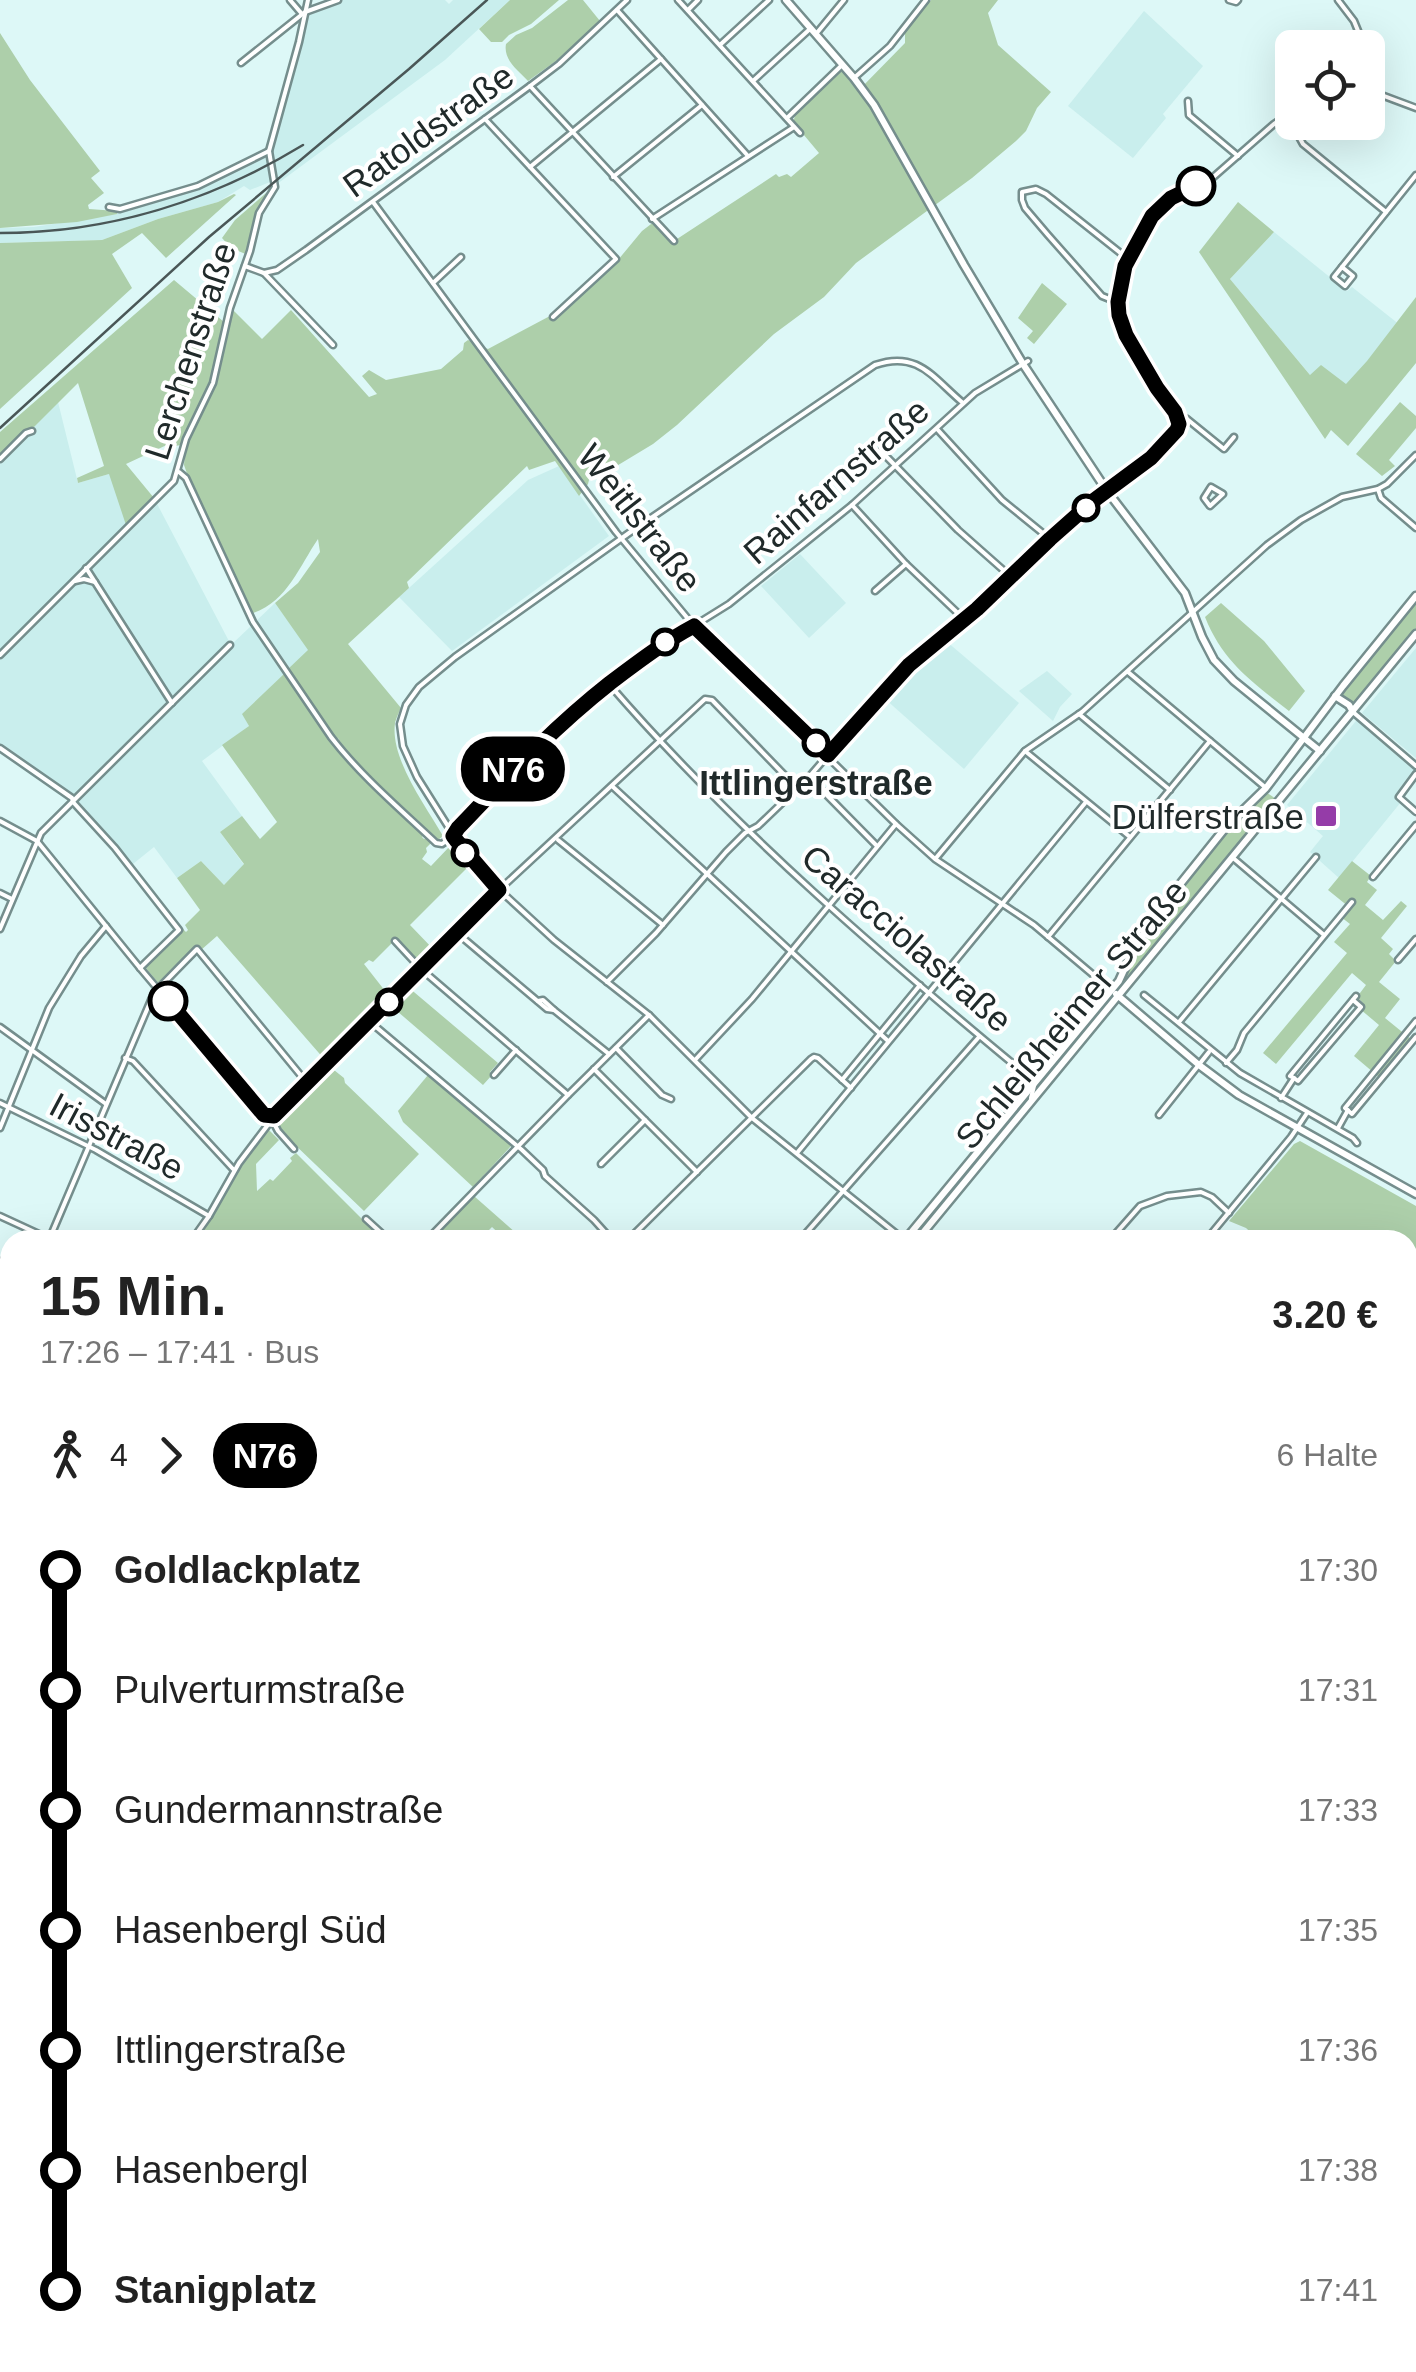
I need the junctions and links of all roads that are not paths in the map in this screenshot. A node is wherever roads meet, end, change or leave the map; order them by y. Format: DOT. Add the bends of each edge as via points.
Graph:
graph roads {
  1 [pos="290,0"];
  2 [pos="308,0"];
  3 [pos="338,0"];
  4 [pos="628,0"];
  5 [pos="678,0"];
  6 [pos="698,0"];
  7 [pos="769,0"];
  8 [pos="786,0"];
  9 [pos="844,0"];
  10 [pos="926,0"];
  11 [pos="1229,0"];
  12 [pos="1238,0"];
  13 [pos="1338,0"];
  14 [pos="617,10"];
  15 [pos="688,10"];
  16 [pos="304,13"];
  17 [pos="1358,30"];
  18 [pos="813,31"];
  19 [pos="720,46"];
  20 [pos="661,60"];
  21 [pos="240,63"];
  22 [pos="843,64"];
  23 [pos="854,78"];
  24 [pos="753,81"];
  25 [pos="530,86"];
  26 [pos="1385,96"];
  27 [pos="1188,101"];
  28 [pos="702,105"];
  29 [pos="1416,108"];
  30 [pos="786,118"];
  31 [pos="486,120"];
  32 [pos="1275,126"];
  33 [pos="794,127"];
  34 [pos="800,133"];
  35 [pos="573,134"];
  36 [pos="1301,140"];
  37 [pos="269,151"];
  38 [pos="748,156"];
  39 [pos="1238,156"];
  40 [pos="530,167"];
  41 [pos="1416,175"];
  42 [pos="613,177"];
  43 [pos="373,202"];
  44 [pos="109,207"];
  45 [pos="1386,212"];
  46 [pos="652,219"];
  47 [pos="674,242"];
  48 [pos="461,257"];
  49 [pos="1129,257"];
  50 [pos="245,266"];
  51 [pos="1342,267"];
  52 [pos="264,274"];
  53 [pos="433,283"];
  54 [pos="1118,302"];
  55 [pos="553,317"];
  56 [pos="333,345"];
  57 [pos="1025,362"];
  58 [pos="975,392"];
  59 [pos="952,394"];
  60 [pos="963,403"];
  61 [pos="1178,417"];
  62 [pos="937,429"];
  63 [pos="32,431"];
  64 [pos="1234,438"];
  65 [pos="881,451"];
  66 [pos="1416,455"];
  67 [pos="0,459"];
  68 [pos="896,466"];
  69 [pos="179,472"];
  70 [pos="1378,489"];
  71 [pos="1107,490"];
  72 [pos="852,505"];
  73 [pos="1416,528"];
  74 [pos="621,539"];
  75 [pos="1050,539"];
  76 [pos="906,564"];
  77 [pos="86,568"];
  78 [pos="1011,577"];
  79 [pos="74,581"];
  80 [pos="95,582"];
  81 [pos="876,591"];
  82 [pos="1416,596"];
  83 [pos="1193,612"];
  84 [pos="964,620"];
  85 [pos="694,626"];
  86 [pos="1416,634"];
  87 [pos="230,645"];
  88 [pos="0,655"];
  89 [pos="1128,672"];
  90 [pos="610,684"];
  91 [pos="1335,696"];
  92 [pos="172,703"];
  93 [pos="1353,712"];
  94 [pos="1079,714"];
  95 [pos="1304,738"];
  96 [pos="1210,741"];
  97 [pos="660,742"];
  98 [pos="0,748"];
  99 [pos="1025,751"];
  100 [pos="1320,751"];
  101 [pos="828,755"];
  102 [pos="1416,766"];
  103 [pos="1416,774"];
  104 [pos="809,778"];
  105 [pos="612,786"];
  106 [pos="1267,786"];
  107 [pos="797,788"];
  108 [pos="1170,790"];
  109 [pos="1284,794"];
  110 [pos="72,802"];
  111 [pos="1086,802"];
  112 [pos="1416,812"];
  113 [pos="0,821"];
  114 [pos="896,824"];
  115 [pos="1416,824"];
  116 [pos="750,830"];
  117 [pos="453,836"];
  118 [pos="1130,837"];
  119 [pos="556,838"];
  120 [pos="38,840"];
  121 [pos="878,846"];
  122 [pos="1316,857"];
  123 [pos="1232,858"];
  124 [pos="935,859"];
  125 [pos="708,873"];
  126 [pos="1373,876"];
  127 [pos="499,890"];
  128 [pos="0,894"];
  129 [pos="1281,898"];
  130 [pos="12,899"];
  131 [pos="1352,902"];
  132 [pos="1002,904"];
  133 [pos="829,905"];
  134 [pos="663,925"];
  135 [pos="106,926"];
  136 [pos="0,930"];
  137 [pos="457,933"];
  138 [pos="1324,936"];
  139 [pos="1048,937"];
  140 [pos="1416,939"];
  141 [pos="395,941"];
  142 [pos="791,953"];
  143 [pos="1398,960"];
  144 [pos="140,968"];
  145 [pos="422,969"];
  146 [pos="608,982"];
  147 [pos="920,985"];
  148 [pos="157,988"];
  149 [pos="927,993"];
  150 [pos="1115,993"];
  151 [pos="1144,995"];
  152 [pos="649,1015"];
  153 [pos="369,1021"];
  154 [pos="1416,1021"];
  155 [pos="1088,1024"];
  156 [pos="1178,1024"];
  157 [pos="0,1027"];
  158 [pos="880,1034"];
  159 [pos="978,1037"];
  160 [pos="1416,1037"];
  161 [pos="888,1042"];
  162 [pos="616,1048"];
  163 [pos="31,1050"];
  164 [pos="516,1050"];
  165 [pos="1210,1051"];
  166 [pos="1389,1054"];
  167 [pos="609,1055"];
  168 [pos="126,1058"];
  169 [pos="695,1060"];
  170 [pos="1397,1060"];
  171 [pos="1226,1063"];
  172 [pos="1199,1065"];
  173 [pos="1298,1066"];
  174 [pos="594,1069"];
  175 [pos="1306,1072"];
  176 [pos="494,1075"];
  177 [pos="1370,1077"];
  178 [pos="1294,1078"];
  179 [pos="842,1080"];
  180 [pos="1035,1082"];
  181 [pos="307,1083"];
  182 [pos="1378,1083"];
  183 [pos="850,1088"];
  184 [pos="568,1095"];
  185 [pos="1281,1098"];
  186 [pos="671,1099"];
  187 [pos="1030,1102"];
  188 [pos="0,1103"];
  189 [pos="106,1104"];
  190 [pos="8,1107"];
  191 [pos="1348,1110"];
  192 [pos="1307,1113"];
  193 [pos="1159,1114"];
  194 [pos="271,1118"];
  195 [pos="752,1118"];
  196 [pos="645,1120"];
  197 [pos="0,1128"];
  198 [pos="1298,1128"];
  199 [pos="1337,1129"];
  200 [pos="1357,1144"];
  201 [pos="88,1147"];
  202 [pos="518,1147"];
  203 [pos="294,1149"];
  204 [pos="797,1154"];
  205 [pos="601,1164"];
  206 [pos="234,1170"];
  207 [pos="697,1172"];
  208 [pos="844,1192"];
  209 [pos="1416,1194"];
  210 [pos="1230,1214"];
  211 [pos="0,1216"];
  212 [pos="209,1216"];
  213 [pos="366,1219"];
  214 [pos="30,1230"];
  215 [pos="55,1230"];
  216 [pos="199,1230"];
  217 [pos="378,1230"];
  218 [pos="437,1230"];
  219 [pos="603,1230"];
  220 [pos="638,1230"];
  221 [pos="809,1230"];
  222 [pos="892,1230"];
  223 [pos="912,1230"];
  224 [pos="925,1230"];
  225 [pos="1119,1230"];
  226 [pos="1215,1230"];
  1 -- 16 [label="street"];
  2 -- 16 [label="street, Lerchenstraße"];
  3 -- 16 [label="street"];
  4 -- 14 [label="street, Ratoldstraße"];
  5 -- 15 [label="street"];
  6 -- 15 [label="street"];
  7 -- 19 [label="street"];
  8 -- 18 [label="main road"];
  9 -- 18 [label="street"];
  10 -- 23 [label="street"];
  11 -- 12 [label="street"];
  13 -- 17 [label="street"];
  14 -- 20 [label="street"];
  14 -- 25 [label="street, Ratoldstraße"];
  15 -- 19 [label="street"];
  16 -- 21 [label="street"];
  16 -- 37 [label="street, Lerchenstraße"];
  18 -- 22 [label="main road"];
  18 -- 24 [label="street"];
  19 -- 24 [label="street"];
  20 -- 28 [label="street"];
  20 -- 35 [label="street"];
  22 -- 23 [label="main road"];
  22 -- 30 [label="street"];
  23 -- 57 [label="main road"];
  24 -- 30 [label="street"];
  25 -- 31 [label="street, Ratoldstraße"];
  25 -- 35 [label="street"];
  26 -- 29 [label="street"];
  27 -- 39 [label="street" via="1189,116"];
  28 -- 38 [label="street"];
  28 -- 42 [label="street"];
  30 -- 33 [label="street"];
  31 -- 40 [label="street"];
  31 -- 43 [label="street, Ratoldstraße"];
  32 -- 39 [label="street"];
  33 -- 34 [label="street"];
  33 -- 38 [label="street"];
  35 -- 40 [label="street"];
  35 -- 42 [label="street"];
  36 -- 45 [label="street"];
  37 -- 44 [label="street" via="198,186"];
  37 -- 50 [label="street, Lerchenstraße" via="274,186"];
  38 -- 46 [label="street"];
  39 -- 49 [label="street" via="1156,210"];
  40 -- 55 [label="street" via="616,259"];
  41 -- 45 [label="street"];
  42 -- 46 [label="street"];
  43 -- 52 [label="street, Ratoldstraße"];
  43 -- 53 [label="street, Weitlstraße"];
  45 -- 51 [label="street"];
  46 -- 47 [label="street"];
  48 -- 53 [label="street"];
  49 -- 54 [label="street"];
  49 -- 54 [label="street" via="1046,194 1022,192 1026,208 1094,288"];
  50 -- 52 [label="street"];
  50 -- 69 [label="street, Lerchenstraße" via="213,384 186,439"];
  52 -- 56 [label="street"];
  53 -- 74 [label="street, Weitlstraße"];
  54 -- 61 [label="street" via="1126,335"];
  57 -- 58 [label="street, Rainfarnstraße"];
  57 -- 71 [label="main road"];
  58 -- 59 [label="street"];
  58 -- 60 [label="street, Rainfarnstraße"];
  59 -- 60 [label="street"];
  59 -- 74 [label="street" via="921,366 897,360 874,366"];
  60 -- 62 [label="street, Rainfarnstraße"];
  61 -- 64 [label="street" via="1224,449"];
  61 -- 71 [label="street" via="1165,444"];
  62 -- 68 [label="street, Rainfarnstraße"];
  62 -- 75 [label="street" via="1002,500"];
  63 -- 67 [label="street"];
  65 -- 68 [label="street"];
  66 -- 70 [label="street"];
  68 -- 72 [label="street, Rainfarnstraße"];
  68 -- 78 [label="street"];
  69 -- 77 [label="street, Lerchenstraße"];
  69 -- 117 [label="street" via="250,616 344,754 436,843"];
  70 -- 73 [label="street"];
  70 -- 83 [label="street" via="1344,496 1300,520"];
  71 -- 75 [label="street"];
  71 -- 83 [label="main road"];
  72 -- 76 [label="street"];
  72 -- 85 [label="street, Rainfarnstraße"];
  74 -- 85 [label="street, Weitlstraße"];
  74 -- 117 [label="street" via="442,666 406,705 403,746"];
  75 -- 78 [label="street"];
  76 -- 81 [label="street"];
  76 -- 84 [label="street"];
  77 -- 79 [label="street, Lerchenstraße"];
  77 -- 80 [label="street"];
  78 -- 84 [label="street"];
  79 -- 80 [label="street"];
  79 -- 88 [label="street, Lerchenstraße"];
  80 -- 92 [label="street"];
  82 -- 91 [label="main road, Schleißheimer Straße"];
  83 -- 89 [label="street"];
  83 -- 95 [label="main road" via="1218,666"];
  84 -- 101 [label="street" via="909,665"];
  85 -- 90 [label="street, Rainfarnstraße"];
  85 -- 101 [label="street, Weitlstraße"];
  86 -- 93 [label="main road, Schleißheimer Straße"];
  87 -- 92 [label="street"];
  89 -- 94 [label="street"];
  89 -- 96 [label="street"];
  90 -- 97 [label="street, Caracciolastraße"];
  90 -- 117 [label="street, Rainfarnstraße" via="543,740"];
  91 -- 93 [label="main road"];
  91 -- 95 [label="main road, Schleißheimer Straße"];
  92 -- 110 [label="street"];
  93 -- 100 [label="main road, Schleißheimer Straße"];
  93 -- 102 [label="street"];
  94 -- 99 [label="street"];
  94 -- 108 [label="street"];
  95 -- 100 [label="main road"];
  95 -- 106 [label="main road, Schleißheimer Straße"];
  96 -- 106 [label="street"];
  96 -- 108 [label="street"];
  97 -- 105 [label="street"];
  97 -- 107 [label="street" via="709,698"];
  97 -- 116 [label="street, Caracciolastraße"];
  98 -- 110 [label="street"];
  99 -- 111 [label="street"];
  99 -- 124 [label="street"];
  100 -- 109 [label="main road, Schleißheimer Straße"];
  101 -- 104 [label="street"];
  101 -- 114 [label="street, Weitlstraße"];
  103 -- 112 [label="street" via="1399,797"];
  104 -- 107 [label="street"];
  104 -- 121 [label="street"];
  105 -- 119 [label="street"];
  105 -- 125 [label="street"];
  106 -- 109 [label="main road"];
  106 -- 150 [label="main road, Schleißheimer Straße" via="1226,826 1142,932"];
  107 -- 116 [label="street"];
  108 -- 118 [label="street"];
  109 -- 123 [label="main road, Schleißheimer Straße"];
  110 -- 120 [label="street"];
  110 -- 144 [label="street" via="179,930"];
  111 -- 118 [label="street"];
  111 -- 132 [label="street"];
  113 -- 120 [label="street"];
  114 -- 121 [label="street"];
  114 -- 124 [label="street, Weitlstraße"];
  115 -- 126 [label="street"];
  116 -- 125 [label="street"];
  116 -- 133 [label="street, Caracciolastraße"];
  117 -- 127 [label="street"];
  118 -- 139 [label="street"];
  119 -- 127 [label="street"];
  119 -- 134 [label="street"];
  120 -- 130 [label="street"];
  120 -- 135 [label="street"];
  121 -- 133 [label="street"];
  122 -- 129 [label="street"];
  123 -- 129 [label="street"];
  123 -- 150 [label="main road, Schleißheimer Straße"];
  124 -- 132 [label="street, Weitlstraße"];
  125 -- 134 [label="street"];
  125 -- 142 [label="street"];
  127 -- 137 [label="street"];
  127 -- 146 [label="street"];
  128 -- 130 [label="street"];
  129 -- 138 [label="street"];
  129 -- 156 [label="street"];
  130 -- 136 [label="street"];
  131 -- 138 [label="street"];
  132 -- 139 [label="street, Weitlstraße"];
  132 -- 149 [label="street"];
  133 -- 142 [label="street"];
  133 -- 147 [label="street, Caracciolastraße"];
  134 -- 146 [label="street"];
  135 -- 144 [label="street"];
  135 -- 163 [label="street" via="61,987"];
  137 -- 145 [label="street"];
  137 -- 167 [label="street"];
  138 -- 171 [label="street"];
  139 -- 150 [label="street, Weitlstraße"];
  140 -- 143 [label="street"];
  141 -- 145 [label="street"];
  142 -- 158 [label="street"];
  142 -- 169 [label="street"];
  144 -- 148 [label="street"];
  145 -- 153 [label="street"];
  145 -- 164 [label="street"];
  146 -- 152 [label="street"];
  147 -- 149 [label="street, Caracciolastraße"];
  147 -- 158 [label="street"];
  148 -- 168 [label="street"];
  148 -- 181 [label="street" via="197,949"];
  148 -- 194 [label="street"];
  149 -- 159 [label="street, Caracciolastraße"];
  149 -- 161 [label="street"];
  150 -- 155 [label="main road, Schleißheimer Straße"];
  150 -- 172 [label="main road"];
  151 -- 156 [label="street"];
  152 -- 162 [label="street"];
  152 -- 169 [label="street"];
  153 -- 181 [label="street"];
  153 -- 202 [label="street"];
  154 -- 166 [label="street"];
  155 -- 180 [label="main road, Schleißheimer Straße"];
  155 -- 187 [label="main road, Schleißheimer Straße"];
  156 -- 165 [label="street"];
  157 -- 163 [label="street"];
  158 -- 161 [label="street"];
  158 -- 179 [label="street"];
  159 -- 180 [label="street, Caracciolastraße"];
  159 -- 208 [label="street"];
  160 -- 170 [label="street"];
  161 -- 183 [label="street"];
  162 -- 167 [label="street"];
  162 -- 186 [label="street"];
  163 -- 189 [label="street"];
  163 -- 190 [label="street"];
  164 -- 176 [label="street"];
  164 -- 184 [label="street"];
  165 -- 171 [label="street"];
  165 -- 172 [label="street"];
  166 -- 170 [label="street"];
  166 -- 177 [label="street"];
  167 -- 174 [label="street"];
  168 -- 189 [label="street"];
  168 -- 206 [label="street"];
  169 -- 195 [label="street"];
  170 -- 182 [label="street"];
  171 -- 185 [label="street"];
  172 -- 193 [label="street"];
  172 -- 198 [label="main road"];
  173 -- 175 [label="street"];
  173 -- 175 [label="street" via="1354,998 1361,1007"];
  173 -- 178 [label="street"];
  174 -- 184 [label="street"];
  174 -- 196 [label="street"];
  175 -- 178 [label="street"];
  177 -- 182 [label="street"];
  177 -- 191 [label="street"];
  178 -- 185 [label="street"];
  179 -- 183 [label="street"];
  179 -- 195 [label="street" via="814,1056"];
  180 -- 187 [label="street"];
  180 -- 223 [label="main road, Schleißheimer Straße"];
  181 -- 194 [label="street"];
  182 -- 191 [label="street" via="1352,1114"];
  183 -- 204 [label="street"];
  184 -- 202 [label="street"];
  185 -- 192 [label="street"];
  187 -- 224 [label="main road, Schleißheimer Straße"];
  188 -- 190 [label="street, Irisstraße"];
  189 -- 201 [label="street"];
  190 -- 197 [label="street"];
  190 -- 201 [label="street, Irisstraße"];
  191 -- 199 [label="street"];
  192 -- 198 [label="street"];
  192 -- 199 [label="street"];
  194 -- 203 [label="street"];
  194 -- 206 [label="street"];
  195 -- 204 [label="street"];
  195 -- 207 [label="street"];
  196 -- 205 [label="street"];
  196 -- 207 [label="street"];
  198 -- 209 [label="main road"];
  198 -- 210 [label="street"];
  199 -- 200 [label="street"];
  201 -- 212 [label="street, Irisstraße"];
  201 -- 215 [label="street"];
  202 -- 218 [label="street"];
  202 -- 219 [label="street"];
  204 -- 208 [label="street"];
  206 -- 212 [label="street"];
  207 -- 220 [label="street"];
  208 -- 221 [label="street"];
  208 -- 222 [label="street"];
  210 -- 225 [label="street" via="1201,1192 1167,1196 1140,1206"];
  210 -- 226 [label="street"];
  211 -- 214 [label="street"];
  212 -- 216 [label="street"];
  213 -- 217 [label="street"];
}
